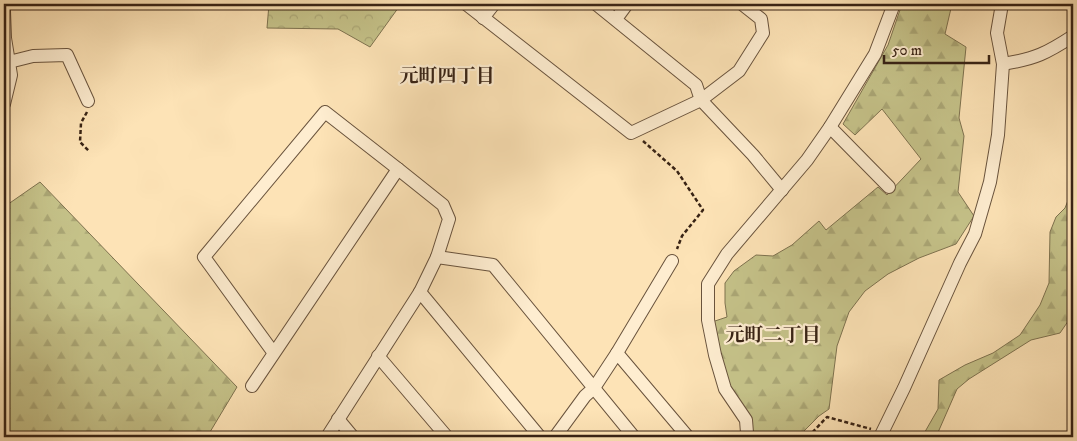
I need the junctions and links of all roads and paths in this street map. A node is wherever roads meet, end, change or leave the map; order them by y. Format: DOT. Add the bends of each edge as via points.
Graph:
graph roads {
  1 [pos="466,4"];
  2 [pos="494,4"];
  3 [pos="596,4"];
  4 [pos="627,4"];
  5 [pos="742,4"];
  6 [pos="894,4"];
  7 [pos="1002,4"];
  8 [pos="4,11"];
  9 [pos="484,18"];
  10 [pos="616,19"];
  11 [pos="1073,36"];
  12 [pos="9,62"];
  13 [pos="1003,64"];
  14 [pos="701,100"];
  15 [pos="88,101"];
  16 [pos="4,104"];
  17 [pos="830,127"];
  18 [pos="631,133"];
  19 [pos="89,151"];
  20 [pos="398,169"];
  21 [pos="890,187"];
  22 [pos="782,190"];
  23 [pos="437,257"];
  24 [pos="672,260"];
  25 [pos="420,292"];
  26 [pos="273,352"];
  27 [pos="617,353"];
  28 [pos="378,356"];
  29 [pos="252,386"];
  30 [pos="594,388"];
  31 [pos="338,419"];
  32 [pos="881,434"];
  33 [pos="327,437"];
  34 [pos="353,437"];
  35 [pos="447,437"];
  36 [pos="540,437"];
  37 [pos="555,437"];
  38 [pos="634,437"];
  39 [pos="688,437"];
  40 [pos="745,437"];
  41 [pos="808,437"];
  1 -- 9 [label="street"];
  2 -- 9 [label="street"];
  3 -- 10 [label="street"];
  4 -- 10 [label="street"];
  5 -- 14 [label="street" via="761,19 763,33 739,71"];
  6 -- 17 [label="street" via="874,54"];
  7 -- 13 [label="street" via="997,33"];
  8 -- 12 [label="street"];
  9 -- 18 [label="street"];
  10 -- 14 [label="street" via="696,84"];
  11 -- 13 [label="street" via="1048,52 1024,61"];
  12 -- 15 [label="street" via="33,56 67,55"];
  12 -- 16 [label="street" via="11,75"];
  13 -- 32 [label="street" via="998,135 990,182 975,234"];
  14 -- 18 [label="street"];
  14 -- 22 [label="street"];
  15 -- 19 [label="path" via="88,110 79,132 80,142"];
  17 -- 21 [label="street"];
  17 -- 22 [label="street"];
  18 -- 24 [label="path" via="654,149 676,171 703,210 682,236"];
  20 -- 23 [label="street" via="443,205 449,219"];
  20 -- 26 [label="street"];
  20 -- 26 [label="street" via="325,112 204,257"];
  22 -- 40 [label="street" via="728,254 708,284 708,320 715,355 725,389 746,420"];
  23 -- 25 [label="street"];
  23 -- 30 [label="street" via="493,265"];
  24 -- 27 [label="street"];
  25 -- 28 [label="street"];
  25 -- 36 [label="street"];
  26 -- 29 [label="street"];
  27 -- 30 [label="street"];
  27 -- 39 [label="street"];
  28 -- 31 [label="street"];
  28 -- 35 [label="street"];
  30 -- 37 [label="street"];
  30 -- 38 [label="street"];
  31 -- 33 [label="street"];
  31 -- 34 [label="street"];
  32 -- 41 [label="path" via="827,417"];
}
